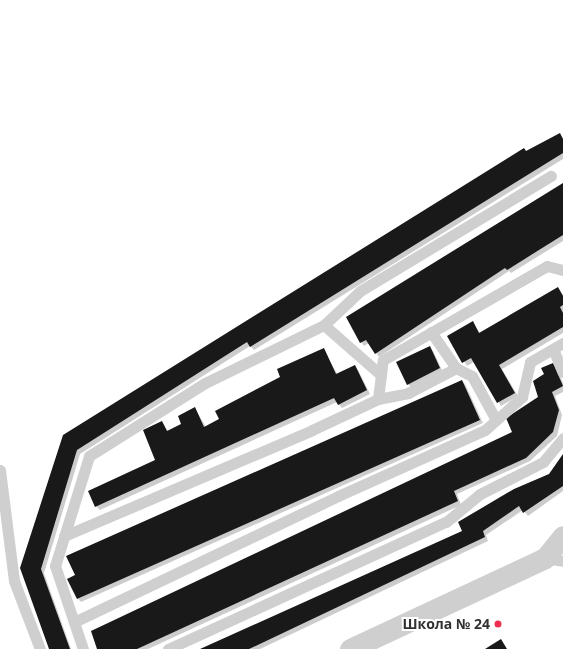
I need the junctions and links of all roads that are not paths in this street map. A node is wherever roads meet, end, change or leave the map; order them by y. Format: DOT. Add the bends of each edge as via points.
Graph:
graph roads {
  1 [pos="551,176"];
  2 [pos="563,270"];
  3 [pos="324,325"];
  4 [pos="431,332"];
  5 [pos="563,342"];
  6 [pos="553,349"];
  7 [pos="456,368"];
  8 [pos="563,372"];
  9 [pos="381,375"];
  10 [pos="378,399"];
  11 [pos="496,420"];
  12 [pos="563,438"];
  13 [pos="0,475"];
  14 [pos="64,536"];
  15 [pos="563,536"];
  16 [pos="554,559"];
  17 [pos="74,622"];
  18 [pos="40,649"];
  19 [pos="84,649"];
  20 [pos="168,649"];
  21 [pos="350,649"];
  1 -- 3 [label="lane" via="360,291"];
  2 -- 4 [label="lane" via="547,266"];
  3 -- 9 [label="lane"];
  3 -- 14 [label="lane" via="205,382 89,456"];
  4 -- 7 [label="lane"];
  4 -- 9 [label="lane" via="383,360"];
  5 -- 6 [label="lane"];
  6 -- 8 [label="lane"];
  6 -- 11 [label="lane" via="530,362 522,396"];
  7 -- 10 [label="lane" via="408,393"];
  7 -- 11 [label="lane" via="472,376"];
  9 -- 10 [label="lane"];
  10 -- 14 [label="lane" via="312,430"];
  11 -- 17 [label="lane" via="485,430 338,496"];
  12 -- 20 [label="lane" via="543,462 480,494 446,522"];
  13 -- 18 [label="lane" via="14,581"];
  14 -- 17 [label="lane" via="54,566"];
  15 -- 16 [label="street"];
  16 -- 21 [label="street"];
  17 -- 19 [label="lane"];
}
